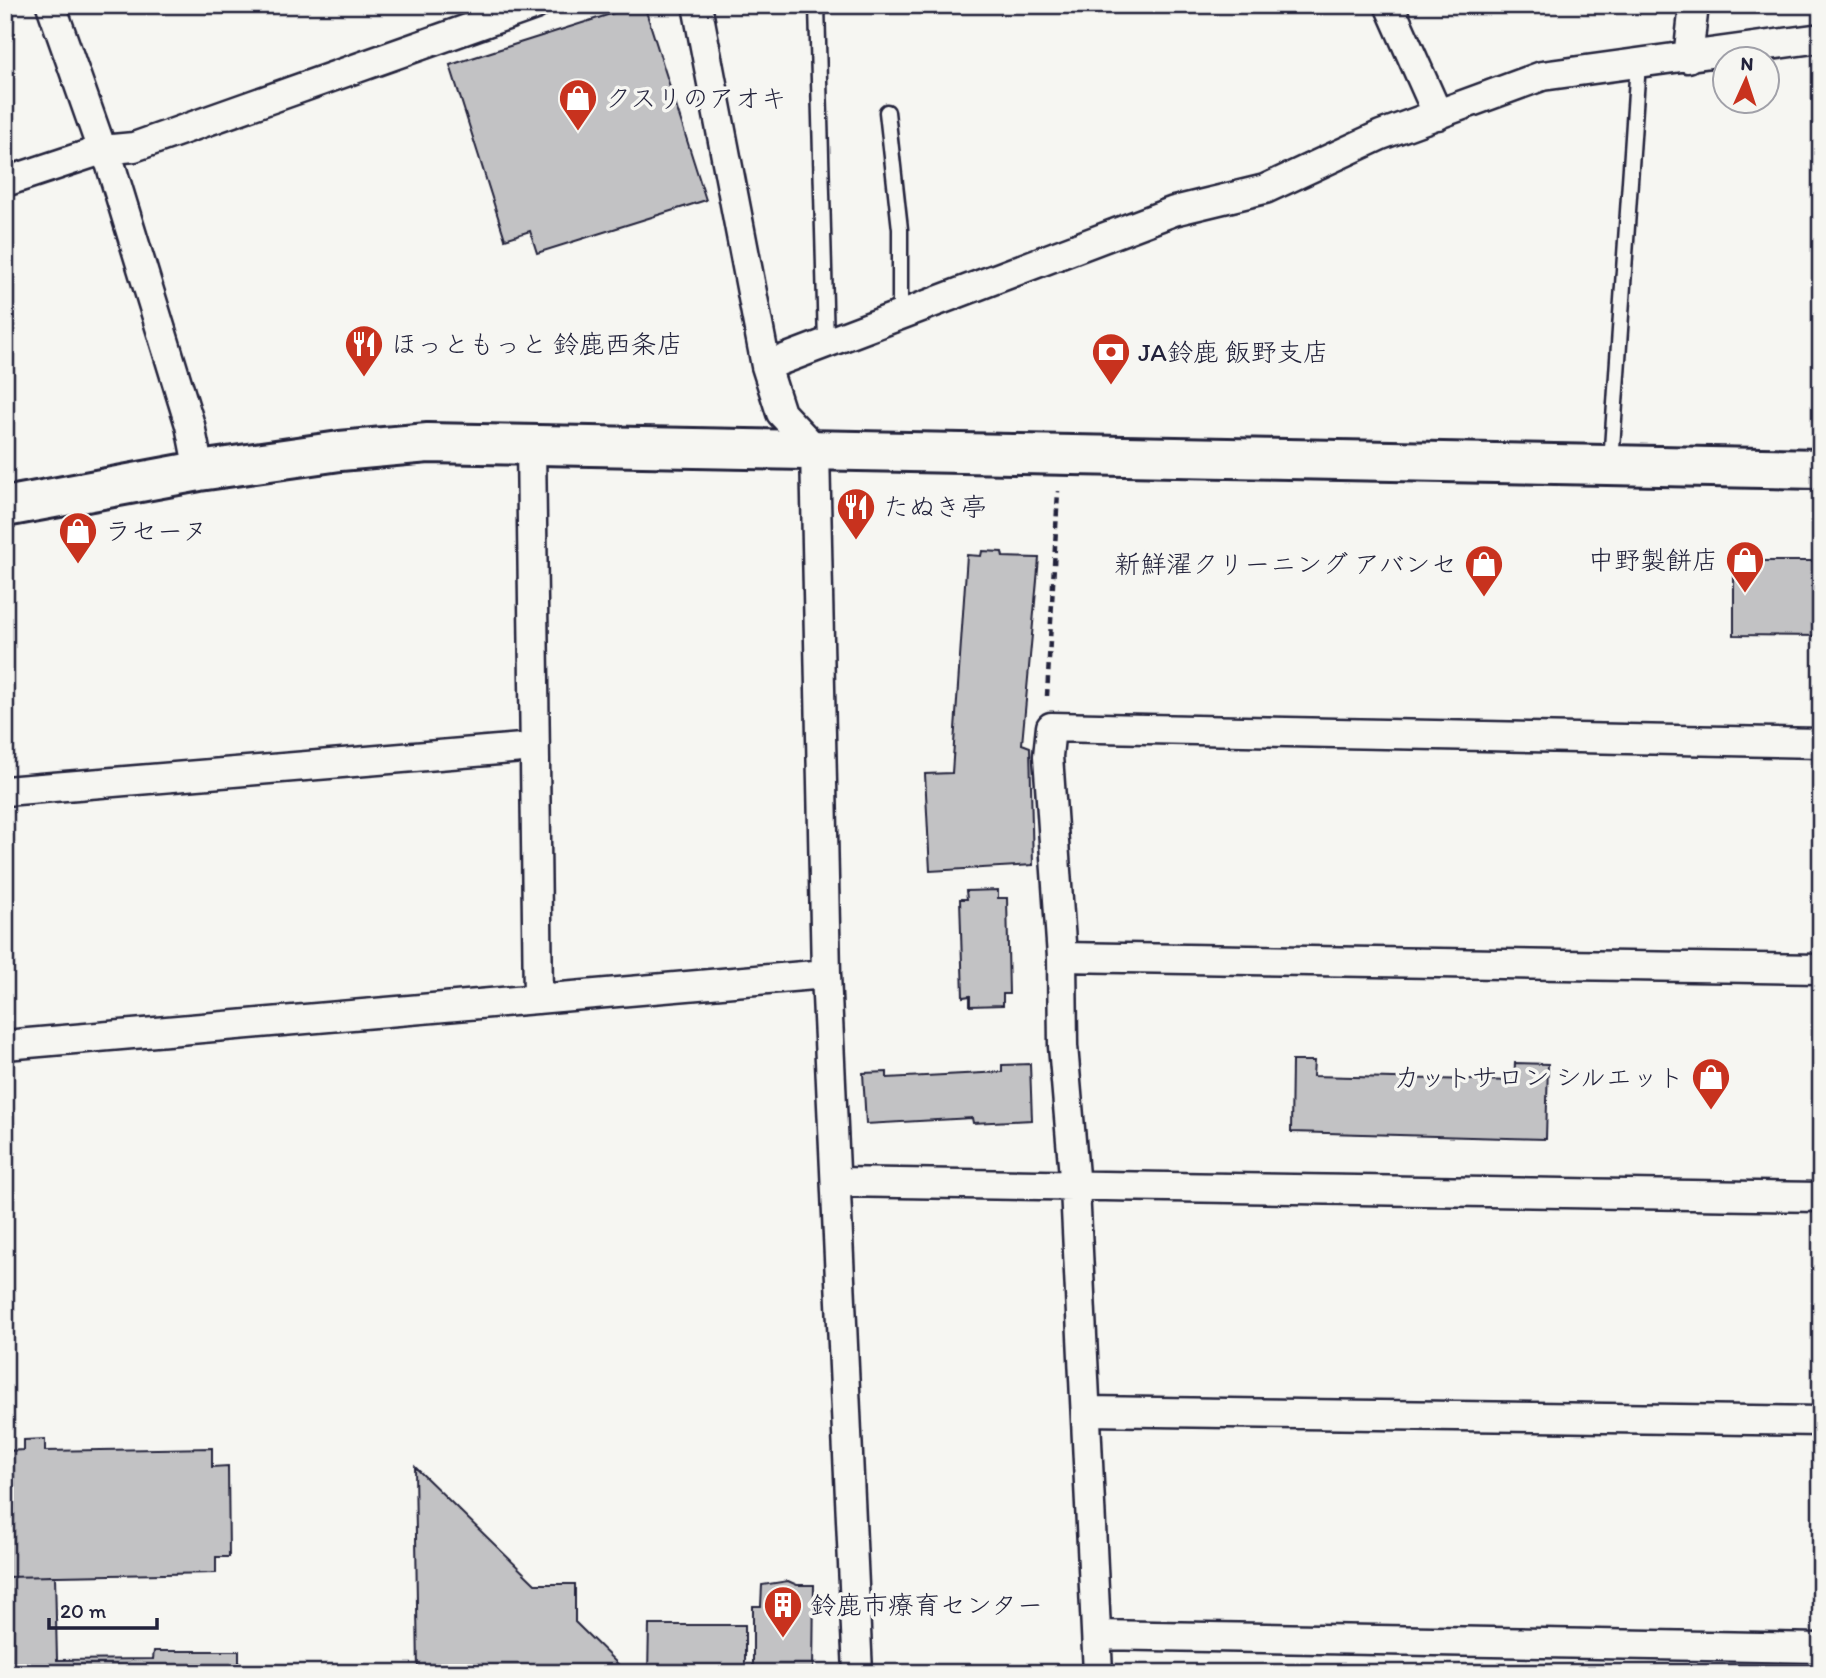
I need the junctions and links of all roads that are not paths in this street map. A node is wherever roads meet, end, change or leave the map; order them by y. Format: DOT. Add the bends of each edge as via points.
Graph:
graph roads {
  1 [pos="51,5"];
  2 [pos="535,5"];
  3 [pos="697,5"];
  4 [pos="817,5"];
  5 [pos="1389,5"];
  6 [pos="1694,5"];
  7 [pos="1821,38"];
  8 [pos="1688,58"];
  9 [pos="1639,63"];
  10 [pos="887,112"];
  11 [pos="1438,115"];
  12 [pos="102,150"];
  13 [pos="5,182"];
  14 [pos="900,315"];
  15 [pos="826,343"];
  16 [pos="766,366"];
  17 [pos="531,443"];
  18 [pos="815,449"];
  19 [pos="1611,465"];
  20 [pos="1821,468"];
  21 [pos="199,471"];
  22 [pos="5,507"];
  23 [pos="1821,743"];
  24 [pos="534,747"];
  25 [pos="5,791"];
  26 [pos="1062,957"];
  27 [pos="1821,969"];
  28 [pos="826,974"];
  29 [pos="538,999"];
  30 [pos="5,1045"];
  31 [pos="835,1182"];
  32 [pos="1075,1188"];
  33 [pos="1821,1198"];
  34 [pos="1087,1411"];
  35 [pos="1821,1422"];
  36 [pos="1097,1635"];
  37 [pos="1821,1648"];
  38 [pos="858,1673"];
  39 [pos="1098,1673"];
  1 -- 12 [label="street"];
  2 -- 12 [label="street" via="134,147"];
  3 -- 16 [label="street"];
  4 -- 15 [label="lane"];
  5 -- 11 [label="street"];
  6 -- 8 [label="street"];
  7 -- 8 [label="street"];
  8 -- 9 [label="street"];
  9 -- 11 [label="street" via="1542,76"];
  9 -- 19 [label="lane"];
  10 -- 14 [label="lane" via="900,229"];
  11 -- 14 [label="street" via="1381,135 1265,189 1174,211"];
  12 -- 13 [label="street"];
  12 -- 21 [label="street" via="110,163 186,412"];
  14 -- 15 [label="street"];
  15 -- 16 [label="street"];
  16 -- 18 [label="street" via="781,413"];
  17 -- 18 [label="street"];
  17 -- 21 [label="street" via="428,443"];
  17 -- 24 [label="street"];
  18 -- 19 [label="street"];
  18 -- 28 [label="street"];
  19 -- 20 [label="street"];
  21 -- 22 [label="street"];
  23 -- 26 [label="street" via="1051,727 1048,756"];
  24 -- 25 [label="street"];
  24 -- 29 [label="street"];
  26 -- 27 [label="street"];
  26 -- 32 [label="street" via="1063,1046"];
  28 -- 29 [label="street"];
  28 -- 31 [label="street"];
  29 -- 30 [label="street"];
  31 -- 32 [label="street"];
  31 -- 38 [label="street"];
  32 -- 33 [label="street"];
  32 -- 34 [label="street"];
  34 -- 35 [label="street"];
  34 -- 36 [label="street"];
  36 -- 37 [label="street"];
  36 -- 39 [label="street"];
}
